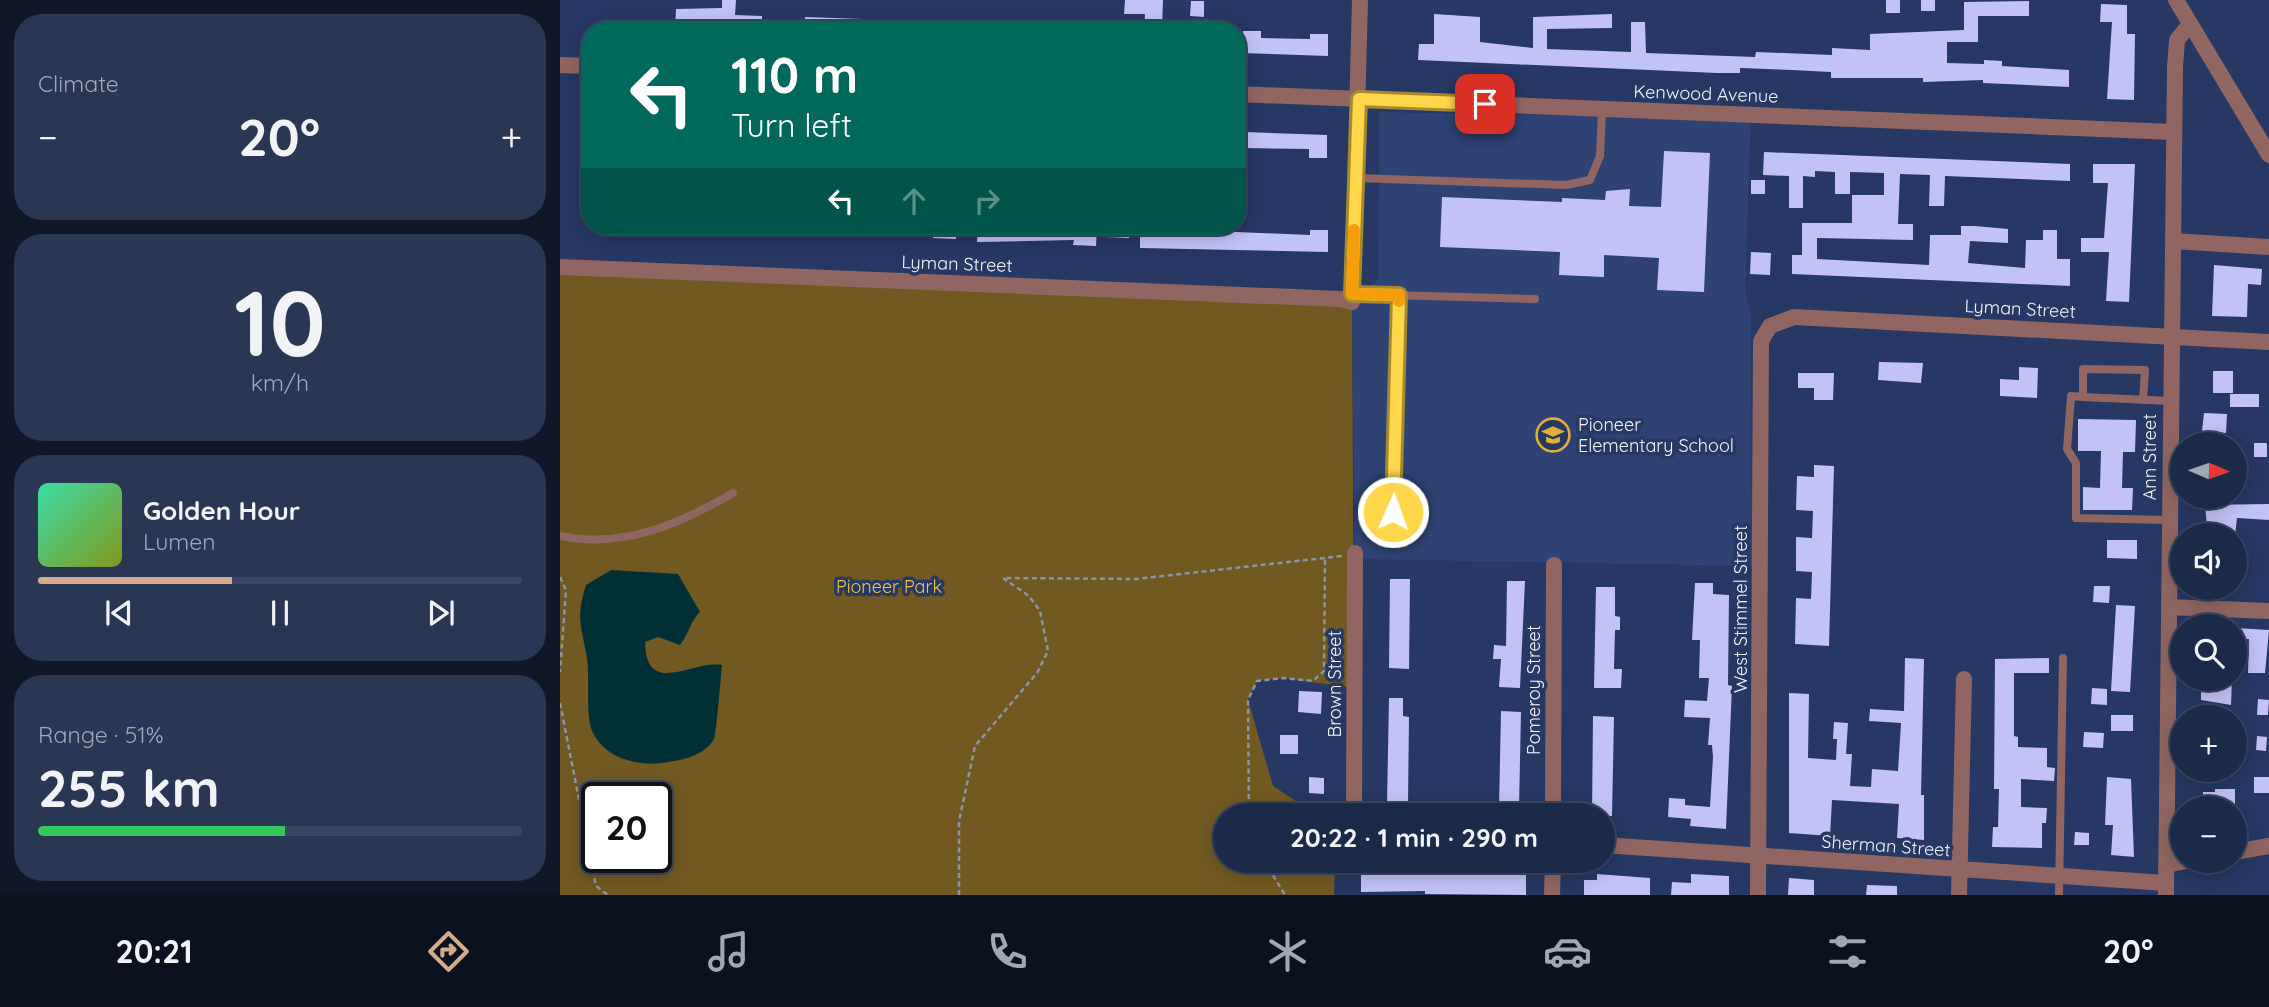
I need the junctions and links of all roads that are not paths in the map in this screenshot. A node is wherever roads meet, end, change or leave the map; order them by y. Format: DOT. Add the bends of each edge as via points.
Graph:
graph roads {
  1 [pos="1360,0"];
  2 [pos="2176,0"];
  3 [pos="2190,24"];
  4 [pos="560,65"];
  5 [pos="581,66"];
  6 [pos="1246,94"];
  7 [pos="1359,99"];
  8 [pos="1602,109"];
  9 [pos="2174,132"];
  10 [pos="2269,155"];
  11 [pos="1356,178"];
  12 [pos="2173,241"];
  13 [pos="2269,247"];
  14 [pos="560,267"];
  15 [pos="1399,295"];
  16 [pos="1352,298"];
  17 [pos="1535,299"];
  18 [pos="1770,326"];
  19 [pos="2172,338"];
  20 [pos="2268,344"];
  21 [pos="2083,397"];
  22 [pos="2143,400"];
  23 [pos="2170,401"];
  24 [pos="733,493"];
  25 [pos="1393,512"];
  26 [pos="2169,520"];
  27 [pos="560,536"];
  28 [pos="1355,554"];
  29 [pos="1554,565"];
  30 [pos="2169,607"];
  31 [pos="2269,611"];
  32 [pos="2063,658"];
  33 [pos="1964,679"];
  34 [pos="1354,803"];
  35 [pos="1553,803"];
  36 [pos="1615,846"];
  37 [pos="2269,846"];
  38 [pos="2247,850"];
  39 [pos="1758,856"];
  40 [pos="2170,864"];
  41 [pos="2166,865"];
  42 [pos="1960,870"];
  43 [pos="1553,873"];
  44 [pos="2059,877"];
  45 [pos="2166,889"];
  46 [pos="1552,895"];
  47 [pos="1758,895"];
  48 [pos="1959,895"];
  49 [pos="2059,895"];
  1 -- 7 [label="street"];
  2 -- 3 [label="street"];
  3 -- 9 [label="street, Ann Street" via="2177,40"];
  3 -- 10 [label="street"];
  4 -- 5 [label="street"];
  6 -- 7 [label="street, Kenwood Avenue"];
  7 -- 8 [label="street, Kenwood Avenue"];
  7 -- 11 [label="street"];
  8 -- 9 [label="street, Kenwood Avenue"];
  8 -- 11 [label="lane" via="1600,156 1590,180 1566,185"];
  9 -- 12 [label="street, Ann Street"];
  11 -- 16 [label="street"];
  12 -- 13 [label="street"];
  12 -- 19 [label="street, Ann Street"];
  14 -- 16 [label="street, Lyman Street"];
  15 -- 16 [label="lane"];
  15 -- 17 [label="lane"];
  15 -- 25 [label="lane"];
  18 -- 19 [label="street, Lyman Street" via="1794,317"];
  18 -- 39 [label="street, West Stimmel Street" via="1761,341"];
  19 -- 20 [label="street, Lyman Street"];
  19 -- 23 [label="street, Ann Street"];
  21 -- 22 [label="lane"];
  21 -- 22 [label="lane" via="2083,369 2145,370"];
  21 -- 26 [label="lane" via="2071,396 2067,449 2076,463 2076,518"];
  22 -- 23 [label="lane"];
  23 -- 26 [label="street, Ann Street"];
  24 -- 27 [label="lane" via="686,520 631,537 583,541"];
  26 -- 30 [label="street, Ann Street"];
  28 -- 34 [label="street, Brown Street"];
  29 -- 35 [label="street, Pomeroy Street"];
  30 -- 31 [label="street"];
  30 -- 41 [label="street, Ann Street"];
  32 -- 44 [label="lane"];
  33 -- 42 [label="street"];
  36 -- 39 [label="street, Sherman Street"];
  37 -- 38 [label="street"];
  39 -- 42 [label="street, Sherman Street"];
  39 -- 47 [label="street, West Stimmel Street"];
  40 -- 41 [label="street"];
  41 -- 45 [label="street, Ann Street"];
  42 -- 44 [label="street, Sherman Street"];
  42 -- 48 [label="street"];
  43 -- 46 [label="street"];
  44 -- 45 [label="street, Sherman Street"];
  44 -- 49 [label="lane"];
}
